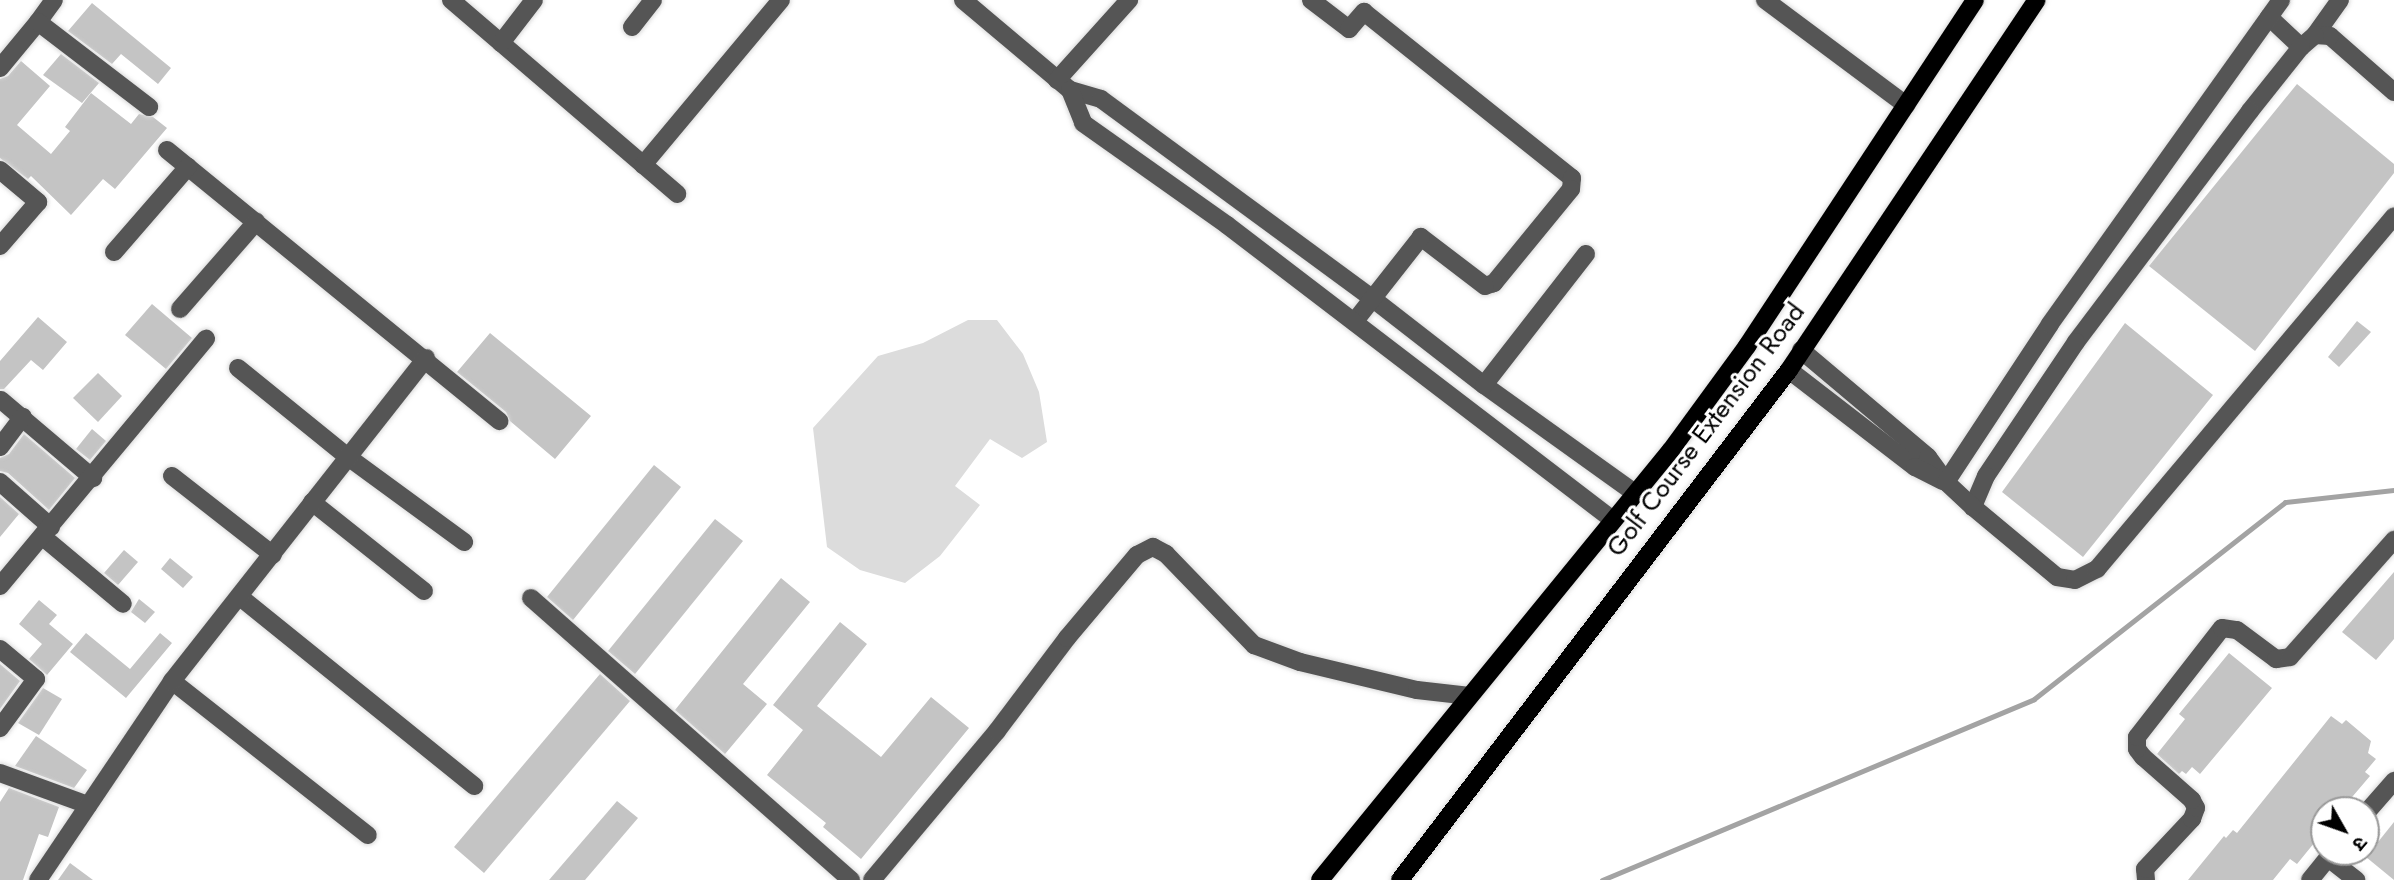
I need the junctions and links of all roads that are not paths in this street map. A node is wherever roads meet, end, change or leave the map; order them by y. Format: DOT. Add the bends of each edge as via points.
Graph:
graph roads {
  1 [pos="54,0"];
  2 [pos="450,0"];
  3 [pos="534,0"];
  4 [pos="653,0"];
  5 [pos="782,0"];
  6 [pos="963,0"];
  7 [pos="1129,0"];
  8 [pos="1311,0"];
  9 [pos="1765,0"];
  10 [pos="1975,0"];
  11 [pos="2038,0"];
  12 [pos="2281,0"];
  13 [pos="2340,0"];
  14 [pos="2269,18"];
  15 [pos="38,22"];
  16 [pos="632,27"];
  17 [pos="2315,35"];
  18 [pos="501,43"];
  19 [pos="2301,47"];
  20 [pos="0,68"];
  21 [pos="1063,85"];
  22 [pos="2394,92"];
  23 [pos="1906,105"];
  24 [pos="149,107"];
  25 [pos="167,150"];
  26 [pos="643,165"];
  27 [pos="188,167"];
  28 [pos="0,170"];
  29 [pos="677,194"];
  30 [pos="2394,216"];
  31 [pos="256,222"];
  32 [pos="0,246"];
  33 [pos="114,252"];
  34 [pos="1586,254"];
  35 [pos="1373,299"];
  36 [pos="180,309"];
  37 [pos="1354,322"];
  38 [pos="2050,324"];
  39 [pos="206,339"];
  40 [pos="1424,339"];
  41 [pos="2076,342"];
  42 [pos="1801,350"];
  43 [pos="426,358"];
  44 [pos="1407,362"];
  45 [pos="238,368"];
  46 [pos="1789,370"];
  47 [pos="1484,385"];
  48 [pos="1,400"];
  49 [pos="23,417"];
  50 [pos="499,421"];
  51 [pos="0,447"];
  52 [pos="348,457"];
  53 [pos="172,476"];
  54 [pos="93,478"];
  55 [pos="0,482"];
  56 [pos="1947,482"];
  57 [pos="1636,494"];
  58 [pos="312,502"];
  59 [pos="1973,507"];
  60 [pos="1613,520"];
  61 [pos="47,532"];
  62 [pos="2394,540"];
  63 [pos="464,542"];
  64 [pos="273,555"];
  65 [pos="0,586"];
  66 [pos="424,591"];
  67 [pos="240,597"];
  68 [pos="531,598"];
  69 [pos="123,604"];
  70 [pos="0,649"];
  71 [pos="172,681"];
  72 [pos="1470,696"];
  73 [pos="0,727"];
  74 [pos="0,773"];
  75 [pos="2394,780"];
  76 [pos="474,786"];
  77 [pos="2380,796"];
  78 [pos="88,805"];
  79 [pos="368,835"];
  80 [pos="2321,866"];
  81 [pos="2341,866"];
  82 [pos="38,880"];
  83 [pos="850,880"];
  84 [pos="872,880"];
  85 [pos="1320,880"];
  86 [pos="1400,880"];
  87 [pos="2146,880"];
  88 [pos="2309,880"];
  89 [pos="2356,880"];
  1 -- 15 [label="street"];
  2 -- 18 [label="street"];
  3 -- 18 [label="street"];
  4 -- 16 [label="street"];
  5 -- 26 [label="street"];
  6 -- 21 [label="street"];
  7 -- 21 [label="street"];
  8 -- 35 [label="street" via="1349,29 1364,12 1572,178 1571,189 1494,283 1485,286 1421,237"];
  9 -- 23 [label="street"];
  10 -- 23 [label="main road"];
  11 -- 42 [label="main road, Golf Course Extension Road"];
  12 -- 14 [label="street"];
  13 -- 17 [label="street"];
  14 -- 19 [label="street"];
  14 -- 38 [label="street"];
  15 -- 20 [label="street"];
  15 -- 24 [label="street"];
  17 -- 19 [label="street"];
  17 -- 22 [label="street" via="2330,36"];
  18 -- 26 [label="street"];
  19 -- 41 [label="street"];
  21 -- 35 [label="street" via="1101,99"];
  21 -- 37 [label="street" via="1083,123"];
  23 -- 57 [label="main road" via="1748,346"];
  25 -- 27 [label="street"];
  26 -- 29 [label="street"];
  27 -- 31 [label="street"];
  27 -- 33 [label="street"];
  28 -- 32 [label="street" via="38,202"];
  30 -- 59 [label="street" via="2097,569 2075,580 2057,578"];
  31 -- 36 [label="street"];
  31 -- 43 [label="street"];
  34 -- 47 [label="street"];
  35 -- 37 [label="street"];
  35 -- 40 [label="street"];
  37 -- 44 [label="street"];
  38 -- 41 [label="street"];
  38 -- 56 [label="street"];
  39 -- 54 [label="street"];
  40 -- 44 [label="street"];
  40 -- 47 [label="street"];
  41 -- 59 [label="street" via="1986,476"];
  42 -- 46 [label="main road, Golf Course Extension Road"];
  42 -- 56 [label="street" via="1928,457"];
  43 -- 50 [label="street"];
  43 -- 52 [label="street"];
  44 -- 60 [label="street"];
  45 -- 52 [label="street"];
  46 -- 56 [label="street" via="1915,467"];
  46 -- 86 [label="main road, Golf Course Extension Road"];
  47 -- 57 [label="street"];
  48 -- 49 [label="street"];
  49 -- 51 [label="street"];
  49 -- 54 [label="street"];
  52 -- 58 [label="street"];
  52 -- 63 [label="street"];
  53 -- 64 [label="street"];
  54 -- 61 [label="street"];
  55 -- 61 [label="street"];
  56 -- 59 [label="street"];
  57 -- 60 [label="main road"];
  58 -- 64 [label="street"];
  58 -- 66 [label="street"];
  60 -- 72 [label="main road"];
  61 -- 65 [label="street"];
  61 -- 69 [label="street"];
  62 -- 87 [label="street" via="2290,657 2276,659 2237,630 2222,628 2137,737 2143,757 2196,808 2192,819 2145,869"];
  64 -- 67 [label="street"];
  67 -- 71 [label="street"];
  67 -- 76 [label="street"];
  68 -- 83 [label="street"];
  70 -- 73 [label="street" via="36,679"];
  71 -- 78 [label="street"];
  71 -- 79 [label="street"];
  72 -- 84 [label="street" via="1417,690 1300,662 1254,645 1166,554 1153,547 1137,555"];
  72 -- 85 [label="main road"];
  74 -- 78 [label="street"];
  75 -- 77 [label="street"];
  78 -- 82 [label="street"];
  80 -- 88 [label="street"];
  81 -- 89 [label="street"];
}
